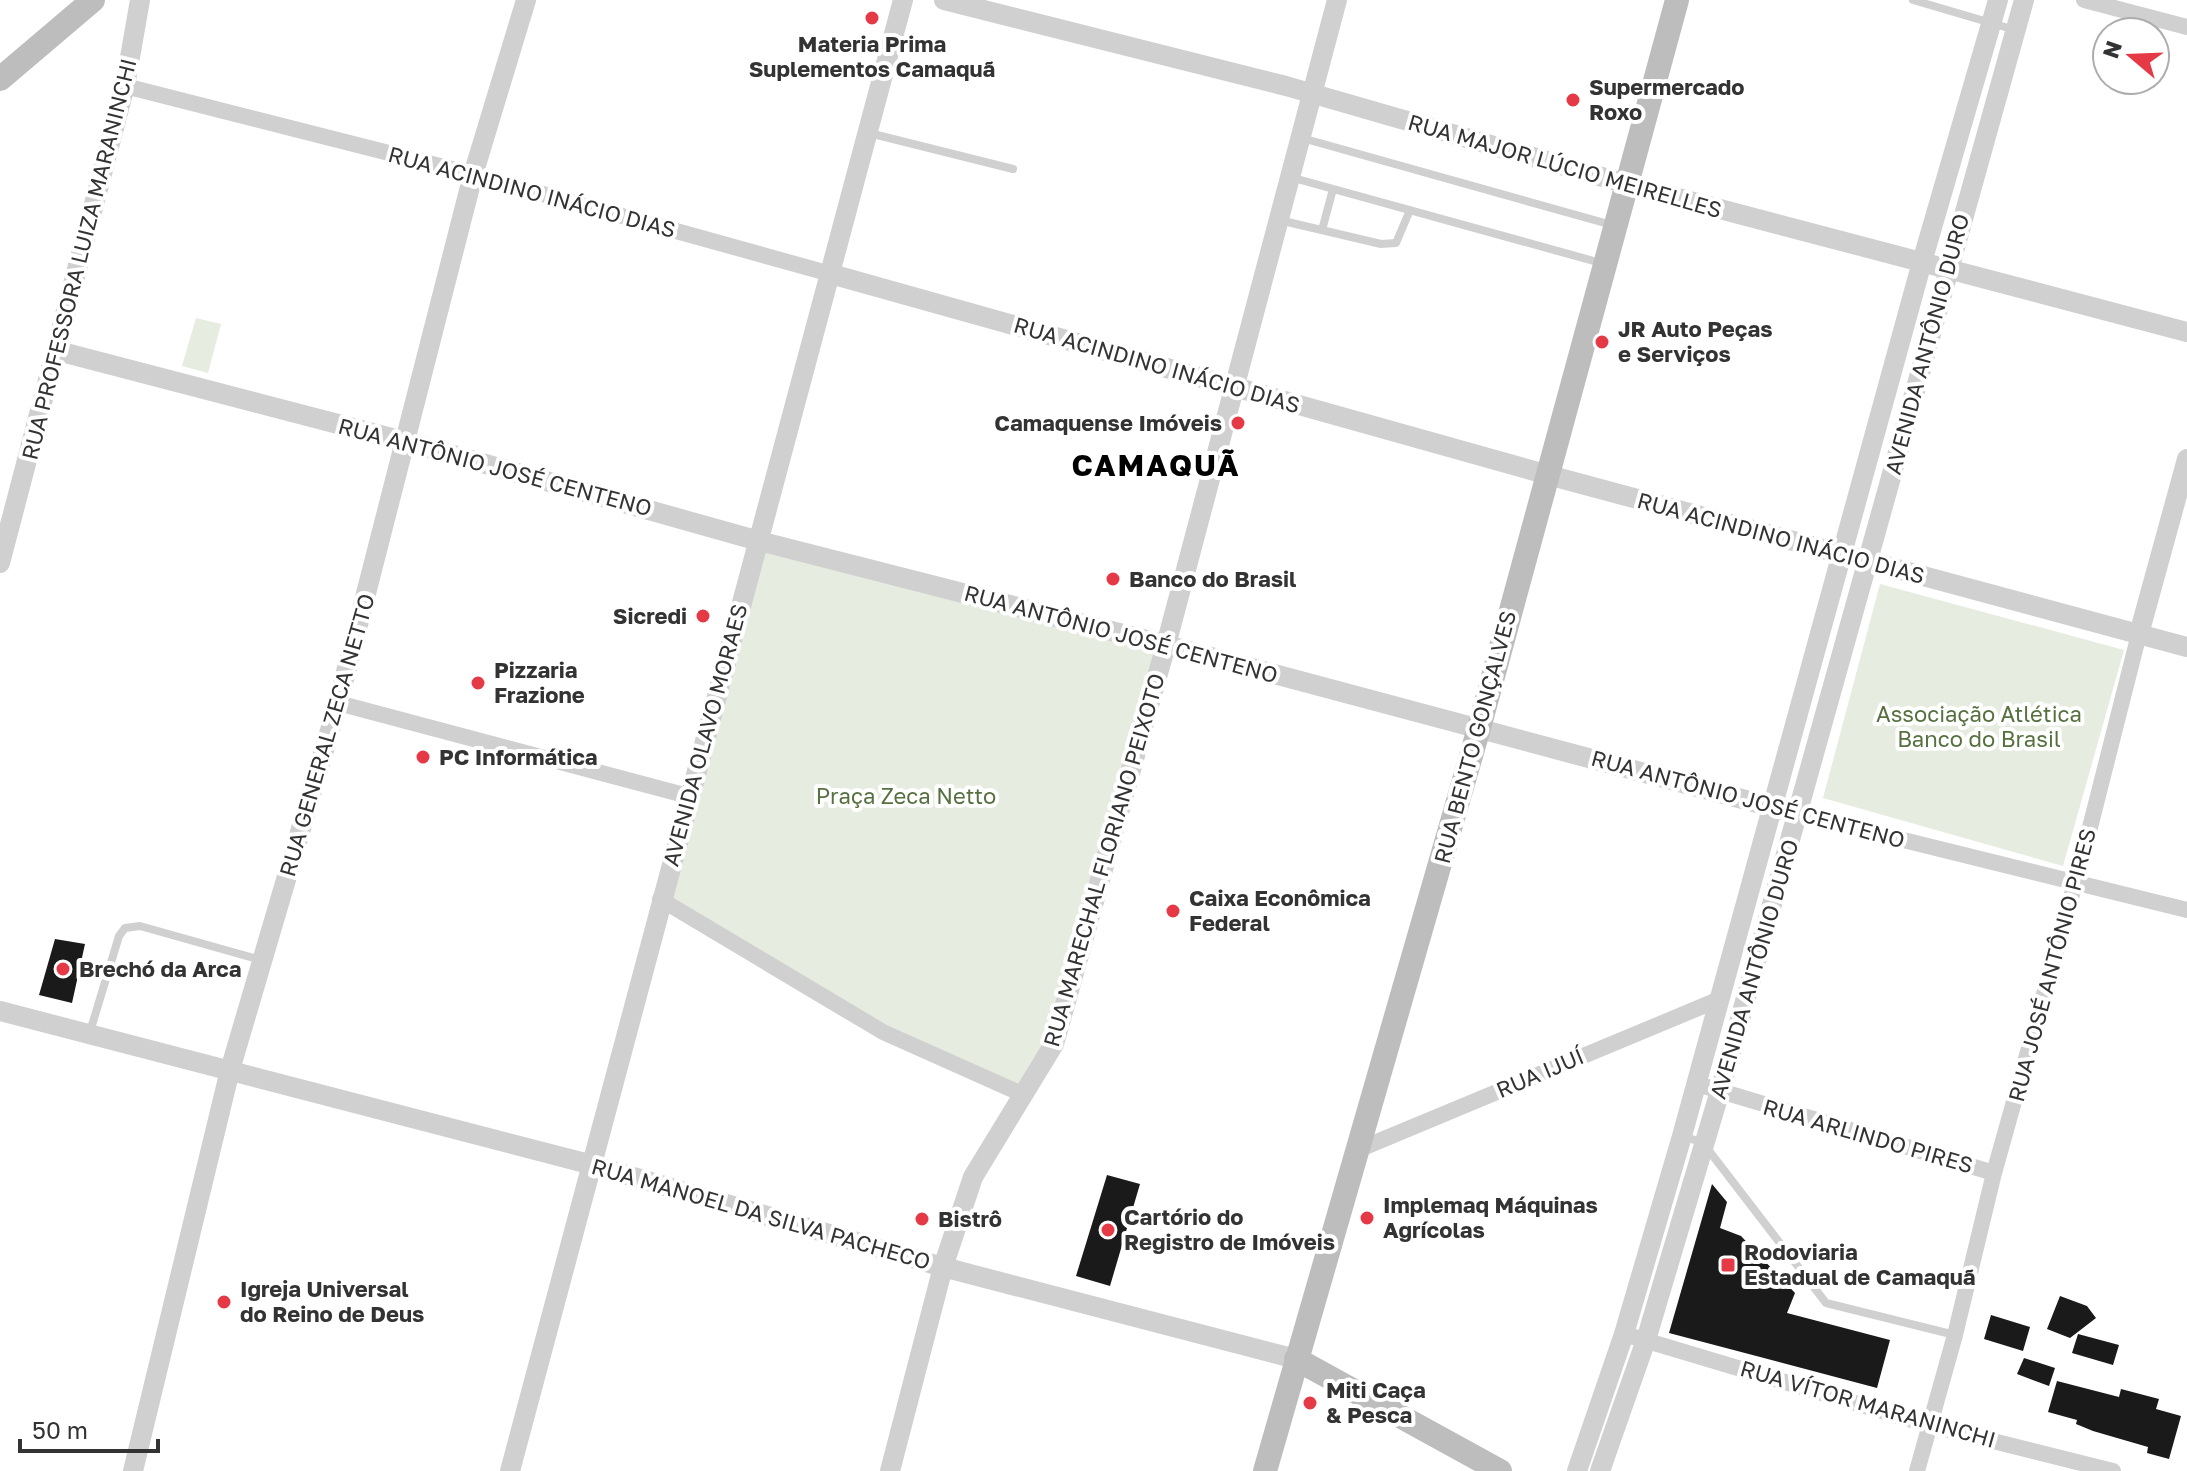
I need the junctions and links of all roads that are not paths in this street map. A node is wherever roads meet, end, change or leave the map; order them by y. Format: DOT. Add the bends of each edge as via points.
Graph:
graph roads {
  1 [pos="93,0"];
  2 [pos="140,0"];
  3 [pos="526,0"];
  4 [pos="903,0"];
  5 [pos="944,0"];
  6 [pos="1337,0"];
  7 [pos="1677,0"];
  8 [pos="1913,0"];
  9 [pos="1998,0"];
  10 [pos="2024,0"];
  11 [pos="2084,0"];
  12 [pos="1992,23"];
  13 [pos="2187,27"];
  14 [pos="2016,30"];
  15 [pos="0,79"];
  16 [pos="125,86"];
  17 [pos="1312,93"];
  18 [pos="868,133"];
  19 [pos="1300,137"];
  20 [pos="1013,169"];
  21 [pos="473,175"];
  22 [pos="1289,177"];
  23 [pos="1624,184"];
  24 [pos="1333,189"];
  25 [pos="1410,210"];
  26 [pos="1278,220"];
  27 [pos="1613,225"];
  28 [pos="1322,230"];
  29 [pos="1922,262"];
  30 [pos="1603,263"];
  31 [pos="1947,269"];
  32 [pos="831,274"];
  33 [pos="2187,332"];
  34 [pos="58,351"];
  35 [pos="1234,386"];
  36 [pos="407,442"];
  37 [pos="2187,459"];
  38 [pos="1546,474"];
  39 [pos="759,541"];
  40 [pos="1843,554"];
  41 [pos="1867,561"];
  42 [pos="0,563"];
  43 [pos="2139,634"];
  44 [pos="1166,645"];
  45 [pos="2187,647"];
  46 [pos="338,703"];
  47 [pos="1479,728"];
  48 [pos="688,796"];
  49 [pos="1773,808"];
  50 [pos="1798,814"];
  51 [pos="2076,881"];
  52 [pos="660,899"];
  53 [pos="2187,910"];
  54 [pos="262,961"];
  55 [pos="1720,999"];
  56 [pos="0,1011"];
  57 [pos="89,1035"];
  58 [pos="230,1070"];
  59 [pos="1697,1084"];
  60 [pos="1720,1091"];
  61 [pos="1022,1094"];
  62 [pos="1682,1136"];
  63 [pos="1703,1143"];
  64 [pos="1360,1149"];
  65 [pos="589,1164"];
  66 [pos="1994,1173"];
  67 [pos="943,1267"];
  68 [pos="1624,1334"];
  69 [pos="1955,1335"];
  70 [pos="1646,1340"];
  71 [pos="1296,1359"];
  72 [pos="1929,1425"];
  73 [pos="133,1471"];
  74 [pos="510,1471"];
  75 [pos="890,1471"];
  76 [pos="1265,1471"];
  77 [pos="1500,1471"];
  78 [pos="1577,1471"];
  79 [pos="1600,1471"];
  80 [pos="1917,1471"];
  81 [pos="2113,1471"];
  1 -- 15 [label="main road"];
  2 -- 16 [label="street, RUA PROFESSORA LUIZA MARANINCHI"];
  3 -- 21 [label="street, RUA GENERAL ZECA NETTO"];
  4 -- 18 [label="street, AVENIDA OLAVO MORAES"];
  5 -- 17 [label="street, RUA MAJOR LÚCIO MEIRELLES"];
  6 -- 17 [label="street, RUA MARECHAL FLORIANO PEIXOTO"];
  7 -- 23 [label="main road, RUA BENTO GONÇALVES"];
  8 -- 12 [label="lane"];
  9 -- 12 [label="street, AVENIDA ANTÔNIO DURO"];
  10 -- 14 [label="street, AVENIDA ANTÔNIO DURO"];
  11 -- 13 [label="street"];
  12 -- 14 [label="lane"];
  12 -- 29 [label="street, AVENIDA ANTÔNIO DURO"];
  14 -- 31 [label="street, AVENIDA ANTÔNIO DURO"];
  16 -- 21 [label="street, RUA ACINDINO INÁCIO DIAS"];
  16 -- 34 [label="street, RUA PROFESSORA LUIZA MARANINCHI"];
  17 -- 19 [label="street, RUA MARECHAL FLORIANO PEIXOTO"];
  17 -- 23 [label="street, RUA MAJOR LÚCIO MEIRELLES"];
  18 -- 20 [label="lane"];
  18 -- 32 [label="street, AVENIDA OLAVO MORAES"];
  19 -- 22 [label="street, RUA MARECHAL FLORIANO PEIXOTO"];
  19 -- 27 [label="lane"];
  21 -- 32 [label="street, RUA ACINDINO INÁCIO DIAS"];
  21 -- 36 [label="street, RUA GENERAL ZECA NETTO"];
  22 -- 24 [label="lane"];
  22 -- 26 [label="street, RUA MARECHAL FLORIANO PEIXOTO"];
  23 -- 27 [label="main road, RUA BENTO GONÇALVES"];
  23 -- 29 [label="street, RUA MAJOR LÚCIO MEIRELLES"];
  24 -- 25 [label="lane"];
  24 -- 28 [label="lane"];
  25 -- 28 [label="lane" via="1396,243"];
  25 -- 30 [label="lane"];
  26 -- 28 [label="lane"];
  26 -- 35 [label="street, RUA MARECHAL FLORIANO PEIXOTO"];
  27 -- 30 [label="main road, RUA BENTO GONÇALVES"];
  29 -- 31 [label="street, RUA MAJOR LÚCIO MEIRELLES"];
  29 -- 40 [label="street, AVENIDA ANTÔNIO DURO"];
  30 -- 38 [label="main road, RUA BENTO GONÇALVES"];
  31 -- 33 [label="street, RUA MAJOR LÚCIO MEIRELLES"];
  31 -- 41 [label="street, AVENIDA ANTÔNIO DURO"];
  32 -- 35 [label="street, RUA ACINDINO INÁCIO DIAS"];
  32 -- 39 [label="street, AVENIDA OLAVO MORAES"];
  34 -- 36 [label="street, RUA ANTÔNIO JOSÉ CENTENO"];
  34 -- 42 [label="street, RUA PROFESSORA LUIZA MARANINCHI"];
  35 -- 38 [label="street, RUA ACINDINO INÁCIO DIAS"];
  35 -- 44 [label="street, RUA MARECHAL FLORIANO PEIXOTO"];
  36 -- 39 [label="street, RUA ANTÔNIO JOSÉ CENTENO"];
  36 -- 46 [label="street, RUA GENERAL ZECA NETTO"];
  37 -- 43 [label="street, RUA JOSÉ ANTÔNIO PIRES"];
  38 -- 40 [label="street, RUA ACINDINO INÁCIO DIAS"];
  38 -- 47 [label="main road, RUA BENTO GONÇALVES"];
  39 -- 44 [label="street, RUA ANTÔNIO JOSÉ CENTENO"];
  39 -- 48 [label="street, AVENIDA OLAVO MORAES"];
  40 -- 41 [label="street, RUA ACINDINO INÁCIO DIAS"];
  40 -- 49 [label="street, AVENIDA ANTÔNIO DURO"];
  41 -- 43 [label="street, RUA ACINDINO INÁCIO DIAS"];
  41 -- 50 [label="street, AVENIDA ANTÔNIO DURO"];
  43 -- 45 [label="street, RUA ACINDINO INÁCIO DIAS"];
  43 -- 51 [label="street, RUA JOSÉ ANTÔNIO PIRES"];
  44 -- 47 [label="street, RUA ANTÔNIO JOSÉ CENTENO"];
  44 -- 61 [label="street, RUA MARECHAL FLORIANO PEIXOTO" via="1054,1044"];
  46 -- 48 [label="street"];
  46 -- 54 [label="street, RUA GENERAL ZECA NETTO"];
  47 -- 49 [label="street, RUA ANTÔNIO JOSÉ CENTENO"];
  47 -- 64 [label="main road, RUA BENTO GONÇALVES"];
  48 -- 52 [label="street, AVENIDA OLAVO MORAES"];
  49 -- 50 [label="street, RUA ANTÔNIO JOSÉ CENTENO"];
  49 -- 55 [label="street, AVENIDA ANTÔNIO DURO"];
  50 -- 51 [label="street, RUA ANTÔNIO JOSÉ CENTENO"];
  50 -- 60 [label="street, AVENIDA ANTÔNIO DURO"];
  51 -- 53 [label="street, RUA ANTÔNIO JOSÉ CENTENO"];
  51 -- 66 [label="street, RUA JOSÉ ANTÔNIO PIRES"];
  52 -- 61 [label="street" via="883,1032"];
  52 -- 65 [label="street, AVENIDA OLAVO MORAES"];
  54 -- 57 [label="lane" via="140,926 125,928"];
  54 -- 58 [label="street, RUA GENERAL ZECA NETTO"];
  55 -- 59 [label="street, AVENIDA ANTÔNIO DURO"];
  55 -- 64 [label="street, RUA IJUÍ"];
  56 -- 57 [label="street, RUA MANOEL DA SILVA PACHECO"];
  57 -- 58 [label="street, RUA MANOEL DA SILVA PACHECO"];
  58 -- 65 [label="street, RUA MANOEL DA SILVA PACHECO"];
  58 -- 73 [label="street, RUA GENERAL ZECA NETTO"];
  59 -- 60 [label="street, RUA ARLINDO PIRES"];
  59 -- 62 [label="street, AVENIDA ANTÔNIO DURO"];
  60 -- 63 [label="street, AVENIDA ANTÔNIO DURO"];
  60 -- 66 [label="street, RUA ARLINDO PIRES"];
  61 -- 67 [label="street, RUA MARECHAL FLORIANO PEIXOTO" via="973,1177"];
  62 -- 63 [label="lane"];
  62 -- 68 [label="street, AVENIDA ANTÔNIO DURO"];
  63 -- 69 [label="lane" via="1826,1303"];
  63 -- 70 [label="street, AVENIDA ANTÔNIO DURO"];
  64 -- 71 [label="main road, RUA BENTO GONÇALVES"];
  65 -- 67 [label="street, RUA MANOEL DA SILVA PACHECO"];
  65 -- 74 [label="street, AVENIDA OLAVO MORAES"];
  66 -- 69 [label="street, RUA JOSÉ ANTÔNIO PIRES"];
  67 -- 71 [label="street, RUA MANOEL DA SILVA PACHECO"];
  67 -- 75 [label="street, RUA MARECHAL FLORIANO PEIXOTO"];
  68 -- 70 [label="street, RUA VÍTOR MARANINCHI"];
  68 -- 78 [label="street, AVENIDA ANTÔNIO DURO"];
  69 -- 72 [label="street, RUA JOSÉ ANTÔNIO PIRES"];
  70 -- 72 [label="street, RUA VÍTOR MARANINCHI"];
  70 -- 79 [label="street, AVENIDA ANTÔNIO DURO"];
  71 -- 76 [label="main road, RUA BENTO GONÇALVES"];
  71 -- 77 [label="main road, RUA MANOEL DA SILVA PACHECO"];
  72 -- 80 [label="street, RUA JOSÉ ANTÔNIO PIRES"];
  72 -- 81 [label="street, RUA VÍTOR MARANINCHI"];
}
